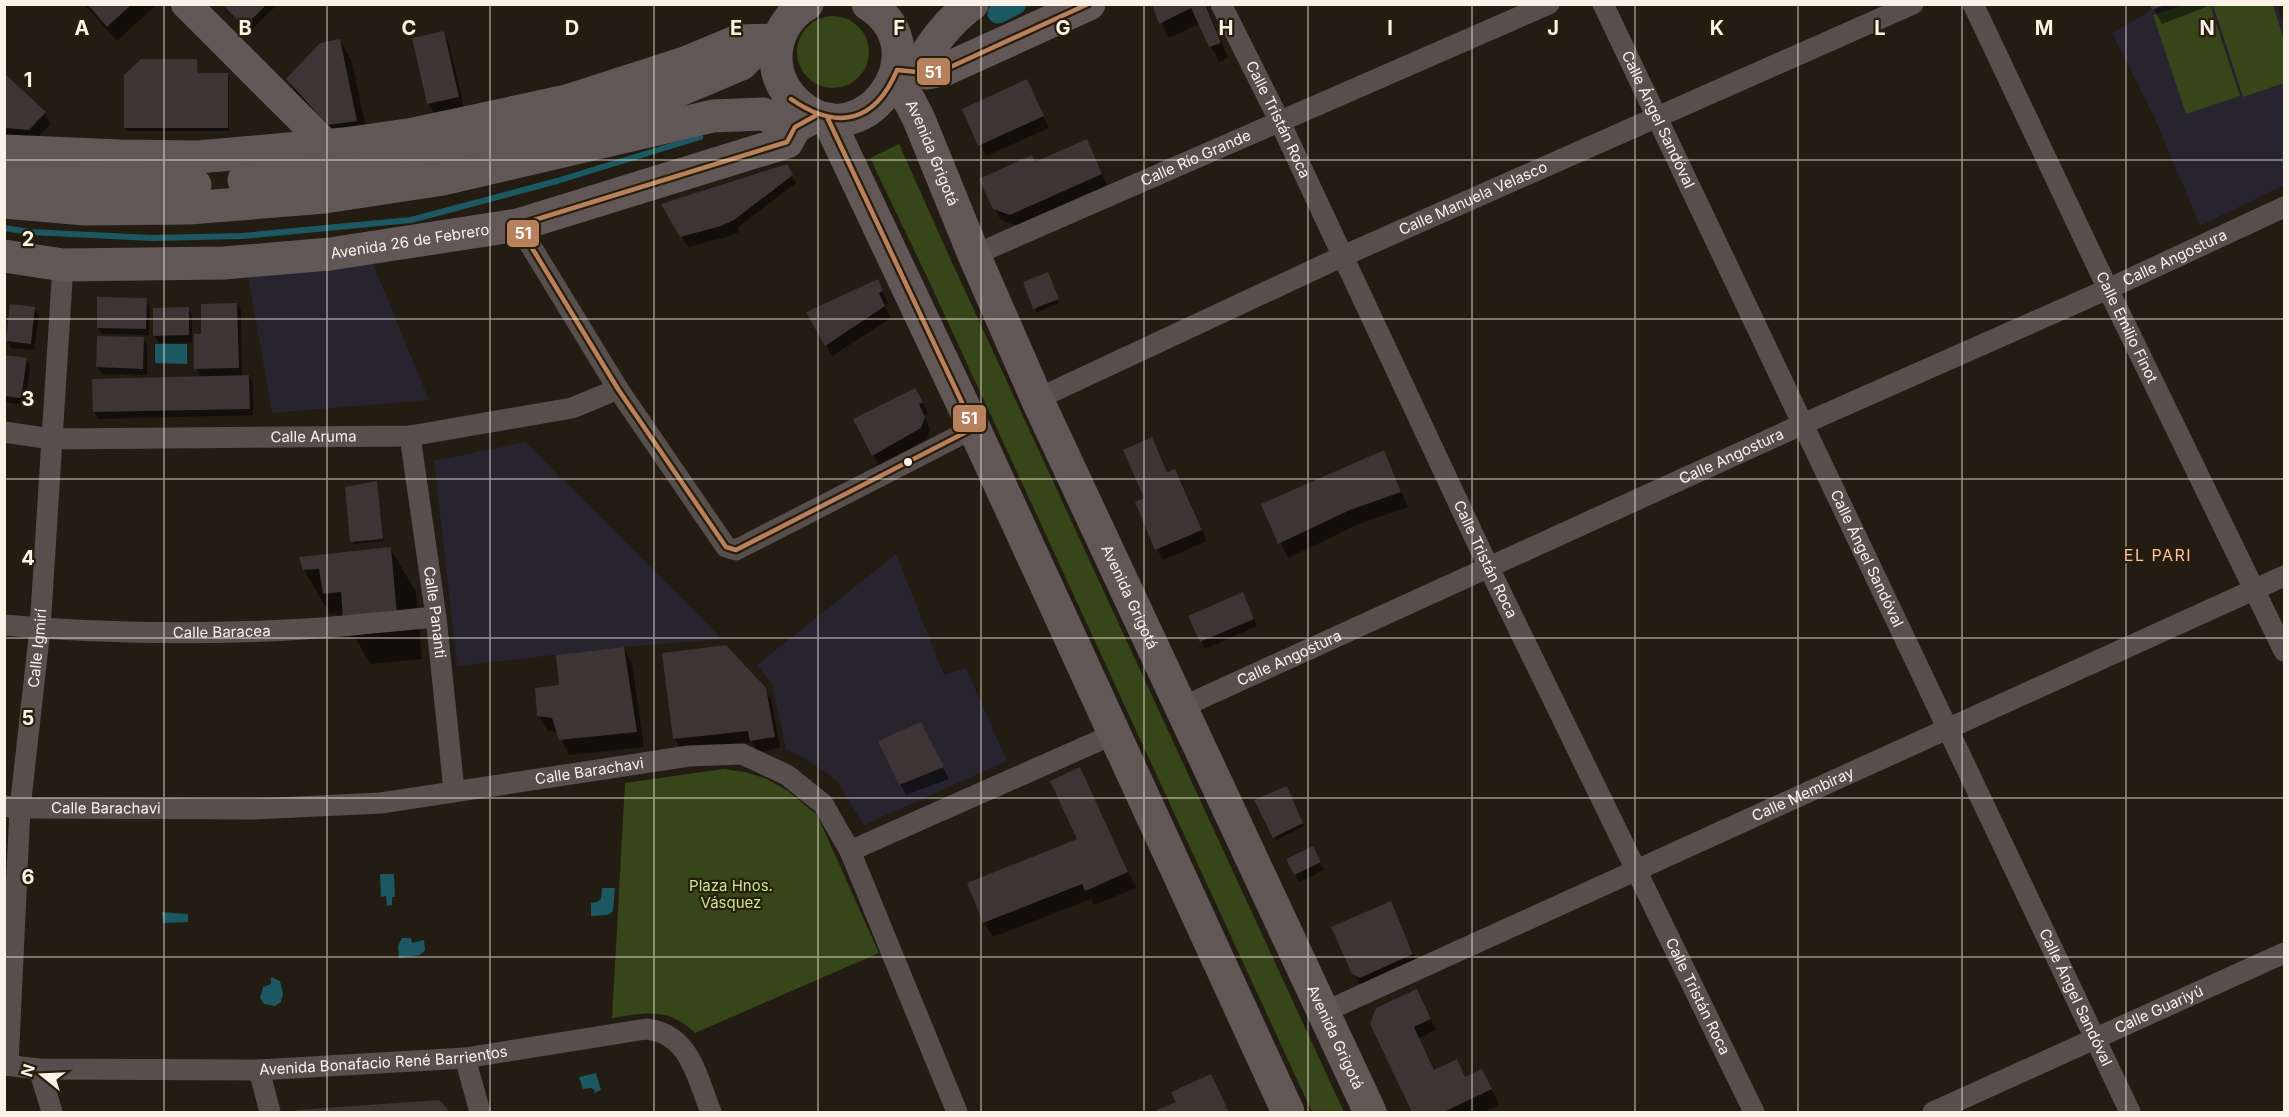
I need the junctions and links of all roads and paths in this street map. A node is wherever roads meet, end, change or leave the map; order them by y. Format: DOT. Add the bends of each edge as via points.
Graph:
graph roads {
  1 [pos="186,4"];
  2 [pos="972,4"];
  3 [pos="1089,4"];
  4 [pos="1221,4"];
  5 [pos="1549,4"];
  6 [pos="1603,4"];
  7 [pos="1913,4"];
  8 [pos="1973,4"];
  9 [pos="876,6"];
  10 [pos="784,22"];
  11 [pos="902,75"];
  12 [pos="1658,119"];
  13 [pos="813,120"];
  14 [pos="1280,122"];
  15 [pos="327,145"];
  16 [pos="4,151"];
  17 [pos="4,180"];
  18 [pos="4,202"];
  19 [pos="2284,207"];
  20 [pos="518,225"];
  21 [pos="974,255"];
  22 [pos="4,256"];
  23 [pos="1343,256"];
  24 [pos="63,265"];
  25 [pos="2108,289"];
  26 [pos="618,389"];
  27 [pos="1037,399"];
  28 [pos="1803,424"];
  29 [pos="974,428"];
  30 [pos="4,432"];
  31 [pos="410,436"];
  32 [pos="52,439"];
  33 [pos="1488,566"];
  34 [pos="2284,576"];
  35 [pos="2255,589"];
  36 [pos="436,617"];
  37 [pos="4,626"];
  38 [pos="40,629"];
  39 [pos="2284,651"];
  40 [pos="1180,708"];
  41 [pos="1948,727"];
  42 [pos="1114,734"];
  43 [pos="454,790"];
  44 [pos="12,807"];
  45 [pos="850,851"];
  46 [pos="1635,870"];
  47 [pos="2284,953"];
  48 [pos="1324,1012"];
  49 [pos="2096,1038"];
  50 [pos="465,1058"];
  51 [pos="6,1065"];
  52 [pos="39,1069"];
  53 [pos="259,1070"];
  54 [pos="52,1113"];
  55 [pos="270,1113"];
  56 [pos="480,1113"];
  57 [pos="711,1113"];
  58 [pos="957,1113"];
  59 [pos="1288,1113"];
  60 [pos="1370,1113"];
  61 [pos="1754,1113"];
  62 [pos="1933,1113"];
  63 [pos="2130,1113"];
  1 -- 15 [label="street"];
  2 -- 11 [label="main road"];
  3 -- 11 [label="main road" via="946,69"];
  4 -- 14 [label="street, Calle Tristán Roca"];
  5 -- 14 [label="street, Calle Río Grande"];
  6 -- 12 [label="street, Calle Ángel Sandóval"];
  7 -- 12 [label="street, Calle Manuela Velasco"];
  8 -- 25 [label="street, Calle Emilio Finot"];
  9 -- 11 [label="main road" via="894,34"];
  10 -- 13 [label="main road" via="776,65 784,88"];
  10 -- 15 [label="main road" via="685,63 567,101 414,134"];
  10 -- 17 [label="main road" via="741,64 651,102 437,158 180,186"];
  11 -- 13 [label="main road" via="878,104 867,111 855,117"];
  11 -- 21 [label="main road, Avenida Grigotá"];
  12 -- 23 [label="street, Calle Manuela Velasco"];
  12 -- 28 [label="street, Calle Ángel Sandóval"];
  13 -- 18 [label="main road" via="763,114 713,116 443,179 325,196 189,208 85,208"];
  13 -- 20 [label="main road, Avenida 26 de Febrero" via="787,142"];
  13 -- 29 [label="main road"];
  14 -- 21 [label="street, Calle Río Grande"];
  14 -- 23 [label="street, Calle Tristán Roca"];
  15 -- 16 [label="main road" via="198,157"];
  19 -- 25 [label="street, Calle Angostura"];
  20 -- 24 [label="main road, Avenida 26 de Febrero" via="330,254 224,263"];
  20 -- 26 [label="street"];
  21 -- 27 [label="main road, Avenida Grigotá"];
  22 -- 24 [label="main road, Avenida 26 de Febrero"];
  23 -- 27 [label="street, Calle Manuela Velasco"];
  23 -- 33 [label="street, Calle Tristán Roca"];
  24 -- 32 [label="street, Calle Igmirí"];
  25 -- 28 [label="street, Calle Angostura"];
  25 -- 35 [label="street, Calle Emilio Finot"];
  26 -- 29 [label="street" via="731,550"];
  26 -- 31 [label="street, Calle Aruma" via="572,408"];
  27 -- 40 [label="main road, Avenida Grigotá"];
  28 -- 33 [label="street, Calle Angostura"];
  28 -- 41 [label="street, Calle Ángel Sandóval"];
  29 -- 42 [label="main road"];
  30 -- 32 [label="street, Calle Aruma"];
  31 -- 32 [label="street, Calle Aruma"];
  31 -- 36 [label="street, Calle Pananti"];
  32 -- 38 [label="street, Calle Igmirí"];
  33 -- 40 [label="street, Calle Angostura"];
  33 -- 46 [label="street, Calle Tristán Roca"];
  34 -- 35 [label="street, Calle Membiray"];
  35 -- 39 [label="street, Calle Emilio Finot"];
  35 -- 41 [label="street, Calle Membiray"];
  36 -- 38 [label="street, Calle Baracea" via="304,629 172,633"];
  36 -- 43 [label="street, Calle Pananti"];
  37 -- 38 [label="street, Calle Baracea"];
  38 -- 44 [label="street, Calle Igmirí"];
  40 -- 48 [label="main road, Avenida Grigotá"];
  41 -- 46 [label="street, Calle Membiray"];
  41 -- 49 [label="street, Calle Ángel Sandóval"];
  42 -- 45 [label="street"];
  42 -- 59 [label="main road"];
  43 -- 44 [label="street, Calle Barachavi" via="381,803 254,809"];
  43 -- 45 [label="street, Calle Barachavi" via="689,756 742,754 788,775 823,804"];
  44 -- 51 [label="street, Calle Igmirí"];
  45 -- 58 [label="street, Calle Barachavi"];
  46 -- 48 [label="street, Calle Membiray"];
  46 -- 61 [label="street, Calle Tristán Roca"];
  47 -- 49 [label="street, Calle Guariyú"];
  48 -- 60 [label="main road, Avenida Grigotá"];
  49 -- 62 [label="street, Calle Guariyú"];
  49 -- 63 [label="street, Calle Ángel Sandóval"];
  50 -- 53 [label="street, Avenida Bonafacio René Barrientos"];
  50 -- 56 [label="street"];
  50 -- 57 [label="street, Avenida Bonafacio René Barrientos" via="659,1030 686,1051"];
  51 -- 52 [label="street, Avenida Bonafacio René Barrientos"];
  52 -- 53 [label="street, Avenida Bonafacio René Barrientos"];
  52 -- 54 [label="street"];
  53 -- 55 [label="street"];
}
